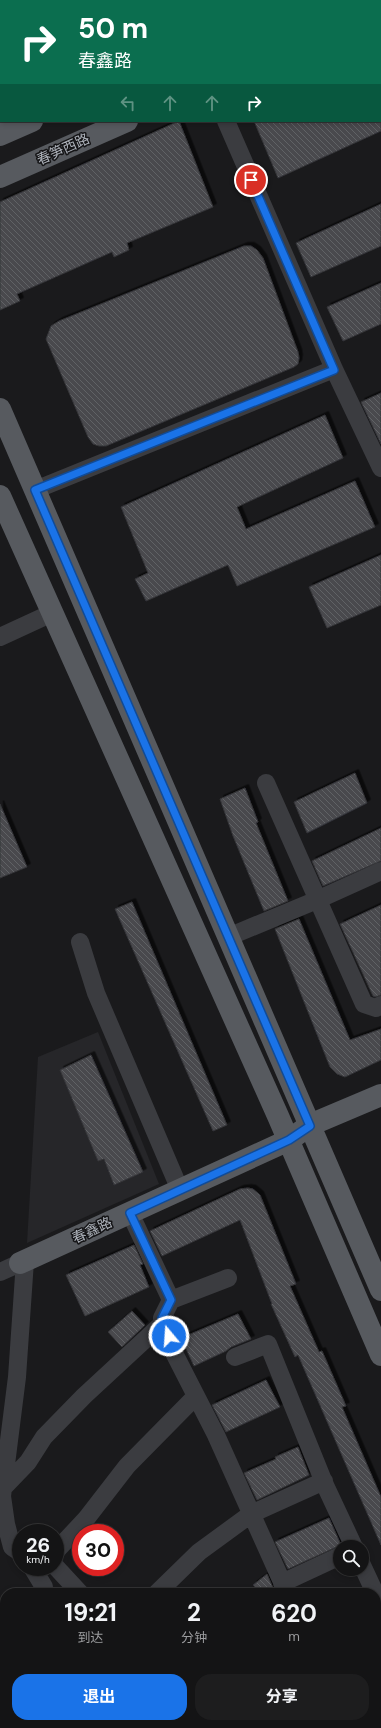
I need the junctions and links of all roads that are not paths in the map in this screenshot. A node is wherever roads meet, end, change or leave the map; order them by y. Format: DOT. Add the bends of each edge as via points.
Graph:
graph roads {
  1 [pos="30,122"];
  2 [pos="125,122"];
  3 [pos="226,122"];
  4 [pos="0,135"];
  5 [pos="0,177"];
  6 [pos="334,370"];
  7 [pos="0,409"];
  8 [pos="381,468"];
  9 [pos="35,490"];
  10 [pos="0,496"];
  11 [pos="52,613"];
  12 [pos="0,637"];
  13 [pos="266,783"];
  14 [pos="381,871"];
  15 [pos="317,900"];
  16 [pos="228,937"];
  17 [pos="80,942"];
  18 [pos="381,1005"];
  19 [pos="381,1095"];
  20 [pos="381,1108"];
  21 [pos="311,1128"];
  22 [pos="289,1140"];
  23 [pos="180,1190"];
  24 [pos="130,1213"];
  25 [pos="22,1262"];
  26 [pos="0,1272"];
  27 [pos="228,1278"];
  28 [pos="381,1290"];
  29 [pos="171,1300"];
  30 [pos="164,1322"];
  31 [pos="381,1355"];
  32 [pos="234,1357"];
  33 [pos="196,1396"];
  34 [pos="324,1481"];
  35 [pos="4,1488"];
  36 [pos="251,1514"];
  37 [pos="351,1540"];
  38 [pos="64,1542"];
  39 [pos="12,1547"];
  40 [pos="333,1560"];
  41 [pos="37,1576"];
  42 [pos="64,1576"];
  43 [pos="367,1576"];
  44 [pos="44,1588"];
  45 [pos="75,1588"];
  46 [pos="163,1588"];
  47 [pos="284,1588"];
  48 [pos="373,1588"];
  1 -- 4 [label="main road"];
  2 -- 5 [label="main road, 春笋西路"];
  3 -- 6 [label="street"];
  6 -- 8 [label="street"];
  6 -- 9 [label="street"];
  7 -- 9 [label="main road"];
  9 -- 16 [label="main road"];
  10 -- 11 [label="main road"];
  11 -- 12 [label="street"];
  11 -- 22 [label="main road"];
  13 -- 15 [label="street"];
  14 -- 15 [label="street"];
  15 -- 16 [label="street"];
  15 -- 18 [label="street" via="364,1004 376,1008"];
  16 -- 21 [label="main road"];
  17 -- 23 [label="street" via="96,993"];
  19 -- 21 [label="main road, 春鑫路"];
  20 -- 21 [label="main road, 春鑫路" via="351,1121"];
  21 -- 22 [label="main road, 春鑫路"];
  21 -- 28 [label="main road"];
  22 -- 23 [label="main road, 春鑫路"];
  22 -- 31 [label="main road"];
  23 -- 24 [label="main road, 春鑫路"];
  24 -- 25 [label="main road, 春鑫路"];
  24 -- 29 [label="street"];
  25 -- 26 [label="street"];
  25 -- 35 [label="street" via="17,1377"];
  27 -- 29 [label="street"];
  29 -- 30 [label="street" via="162,1318"];
  30 -- 33 [label="street" via="173,1351"];
  30 -- 35 [label="street" via="44,1437 28,1462"];
  32 -- 34 [label="street" via="268,1344"];
  33 -- 36 [label="street"];
  33 -- 38 [label="street" via="127,1466 86,1519"];
  34 -- 36 [label="street"];
  34 -- 37 [label="street"];
  35 -- 39 [label="street" via="2,1496"];
  36 -- 46 [label="street" via="200,1552"];
  36 -- 47 [label="street"];
  40 -- 47 [label="street"];
  41 -- 44 [label="street"];
  42 -- 45 [label="street"];
  43 -- 48 [label="street"];
}
